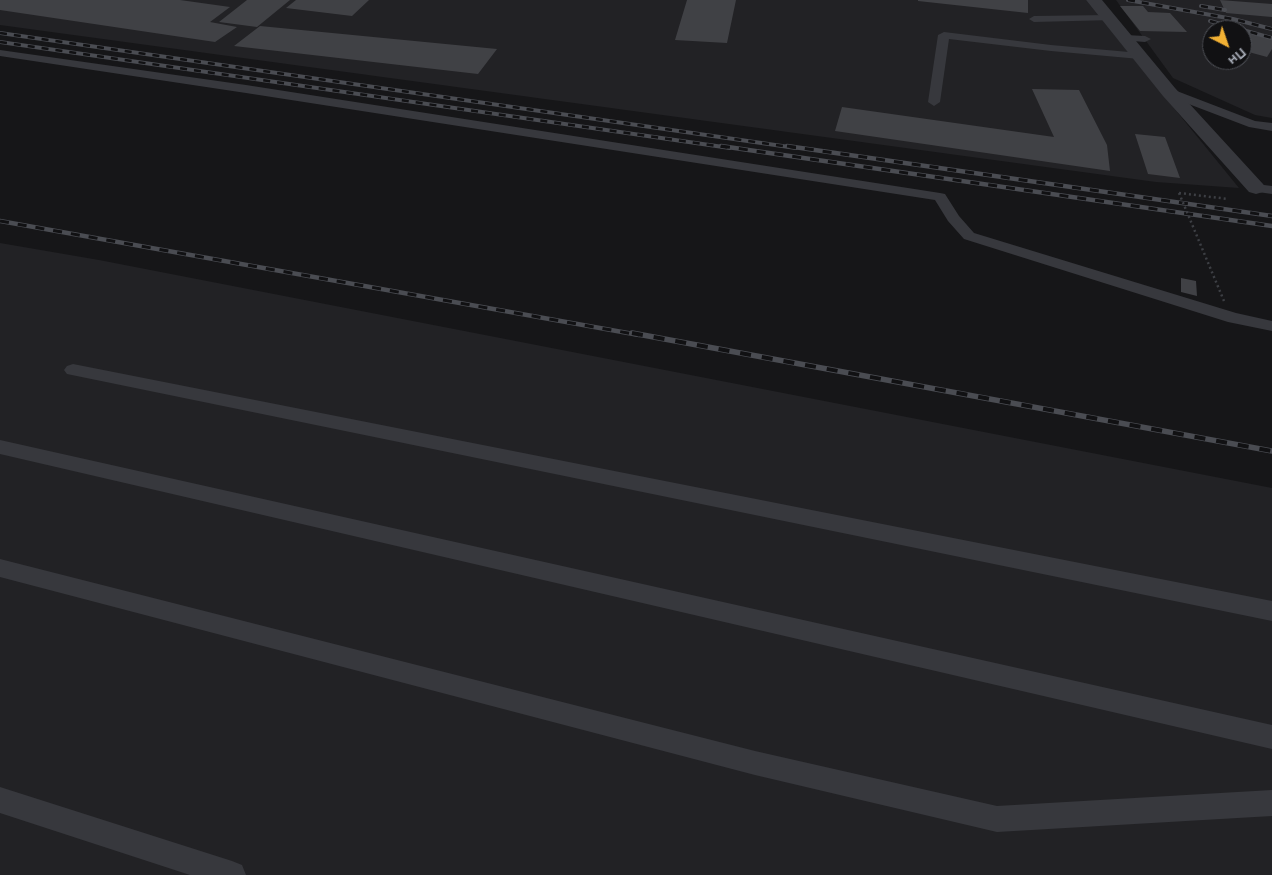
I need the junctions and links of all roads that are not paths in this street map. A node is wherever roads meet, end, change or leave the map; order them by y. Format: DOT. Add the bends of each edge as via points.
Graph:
graph roads {
  1 [pos="1094,0"];
  2 [pos="1109,18"];
  3 [pos="1034,19"];
  4 [pos="1143,47"];
  5 [pos="0,54"];
  6 [pos="1169,92"];
  7 [pos="934,102"];
  8 [pos="1272,127"];
  9 [pos="1264,189"];
  10 [pos="1272,326"];
  11 [pos="73,370"];
  12 [pos="0,446"];
  13 [pos="0,568"];
  14 [pos="1272,611"];
  15 [pos="1272,737"];
  16 [pos="0,800"];
  17 [pos="1272,803"];
  18 [pos="232,875"];
  1 -- 2 [label="street"];
  2 -- 3 [label="lane"];
  2 -- 4 [label="street" via="1125,38"];
  4 -- 6 [label="street"];
  4 -- 7 [label="lane" via="1051,48 944,35"];
  5 -- 10 [label="lane" via="246,89 940,198 969,236 1234,318"];
  6 -- 8 [label="lane" via="1253,124"];
  6 -- 9 [label="street"];
  11 -- 14 [label="lane"];
  12 -- 15 [label="lane"];
  13 -- 17 [label="lane" via="755,763 997,819"];
  16 -- 18 [label="lane"];
}
